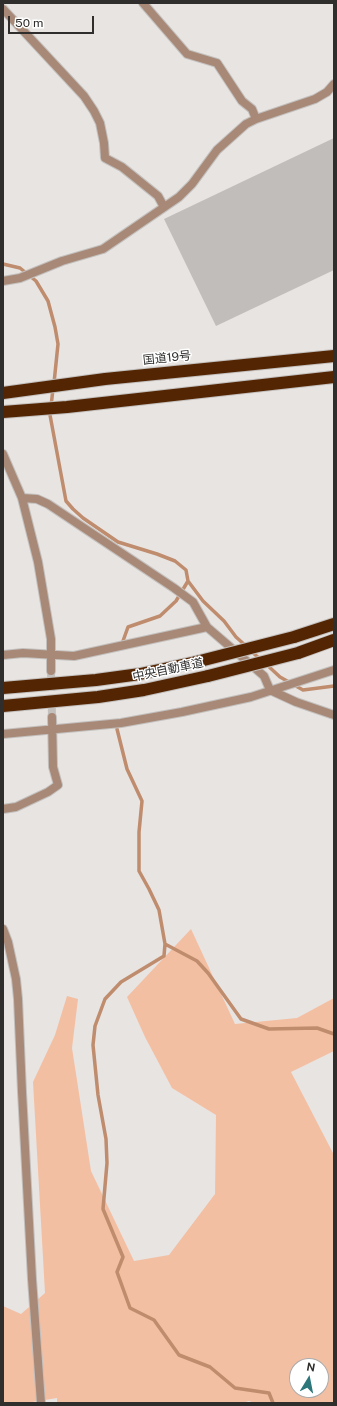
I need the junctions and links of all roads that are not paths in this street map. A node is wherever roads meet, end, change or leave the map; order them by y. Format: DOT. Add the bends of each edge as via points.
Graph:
graph roads {
  1 [pos="143,3"];
  2 [pos="3,9"];
  3 [pos="334,84"];
  4 [pos="256,118"];
  5 [pos="164,207"];
  6 [pos="3,281"];
  7 [pos="334,355"];
  8 [pos="334,377"];
  9 [pos="3,393"];
  10 [pos="3,412"];
  11 [pos="3,454"];
  12 [pos="22,498"];
  13 [pos="334,624"];
  14 [pos="206,627"];
  15 [pos="334,640"];
  16 [pos="3,655"];
  17 [pos="52,656"];
  18 [pos="334,670"];
  19 [pos="51,671"];
  20 [pos="3,688"];
  21 [pos="275,689"];
  22 [pos="3,706"];
  23 [pos="334,715"];
  24 [pos="52,717"];
  25 [pos="52,730"];
  26 [pos="3,734"];
  27 [pos="3,809"];
  28 [pos="3,929"];
  29 [pos="41,1403"];
  1 -- 4 [label="street" via="187,54 217,63"];
  2 -- 5 [label="street" via="84,96 100,123 105,158 122,167 158,196"];
  3 -- 4 [label="street" via="315,99"];
  4 -- 5 [label="street" via="229,138 186,190"];
  5 -- 6 [label="street" via="103,249 20,278"];
  7 -- 9 [label="highway, 国道19号" via="105,379"];
  8 -- 10 [label="highway"];
  11 -- 12 [label="street"];
  12 -- 14 [label="street" via="37,499 48,504 174,588 193,602"];
  12 -- 17 [label="street" via="38,562"];
  13 -- 20 [label="highway, 中央自動車道, bridge" via="294,637 140,674"];
  14 -- 17 [label="street" via="74,656"];
  14 -- 21 [label="street" via="264,676"];
  15 -- 22 [label="highway, 中央自動車道, bridge" via="298,653 144,690"];
  16 -- 17 [label="street" via="23,653"];
  17 -- 19 [label="street"];
  18 -- 21 [label="street"];
  21 -- 23 [label="street" via="296,702"];
  21 -- 25 [label="street" via="251,697 121,723"];
  24 -- 25 [label="street"];
  25 -- 26 [label="street"];
  25 -- 27 [label="street" via="53,767 58,785 16,807"];
  28 -- 29 [label="street" via="16,979 18,999"];
}
